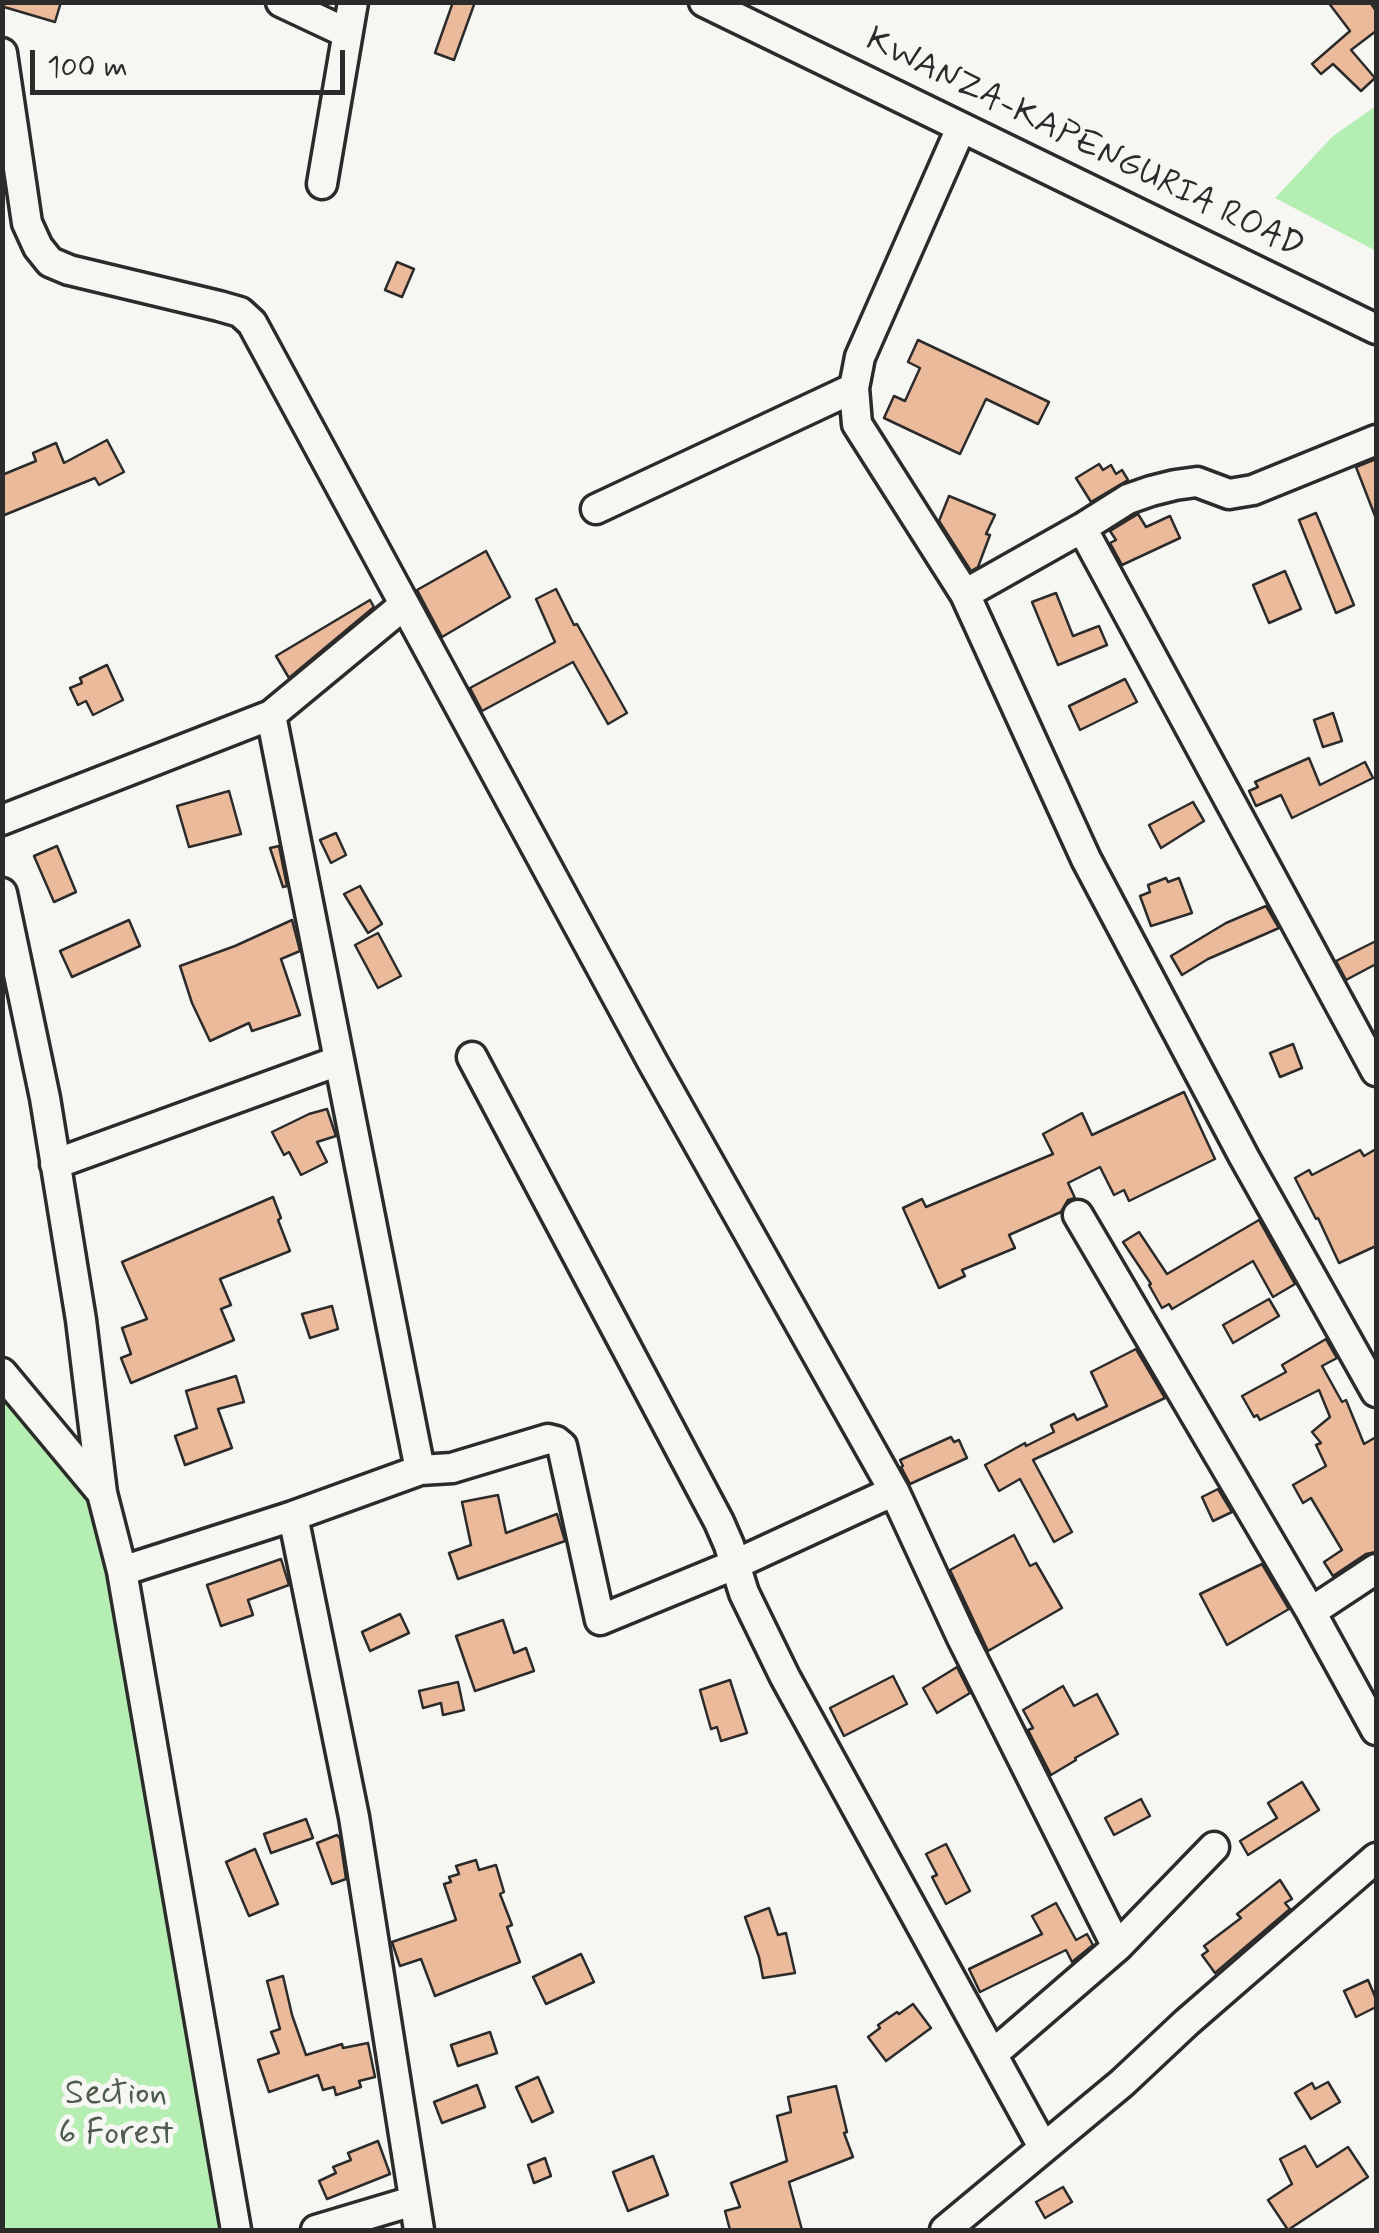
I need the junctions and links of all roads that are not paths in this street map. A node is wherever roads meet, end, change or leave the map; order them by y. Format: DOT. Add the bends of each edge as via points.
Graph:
graph roads {
  1 [pos="280,2"];
  2 [pos="353,2"];
  3 [pos="704,2"];
  4 [pos="346,33"];
  5 [pos="2,53"];
  6 [pos="961,128"];
  7 [pos="322,184"];
  8 [pos="1376,329"];
  9 [pos="854,388"];
  10 [pos="1376,440"];
  11 [pos="596,509"];
  12 [pos="1082,528"];
  13 [pos="965,594"];
  14 [pos="404,605"];
  15 [pos="270,714"];
  16 [pos="2,820"];
  17 [pos="2,893"];
  18 [pos="472,1057"];
  19 [pos="338,1062"];
  20 [pos="1376,1071"];
  21 [pos="54,1164"];
  22 [pos="1078,1215"];
  23 [pos="1376,1334"];
  24 [pos="1350,1346"];
  25 [pos="2,1373"];
  26 [pos="1376,1392"];
  27 [pos="420,1470"];
  28 [pos="894,1491"];
  29 [pos="102,1493"];
  30 [pos="293,1516"];
  31 [pos="736,1564"];
  32 [pos="1376,1569"];
  33 [pos="122,1571"];
  34 [pos="1312,1612"];
  35 [pos="1376,1730"];
  36 [pos="1214,1847"];
  37 [pos="1376,1858"];
  38 [pos="1117,1947"];
  39 [pos="992,2054"];
  40 [pos="1043,2148"];
  41 [pos="413,2201"];
  42 [pos="236,2230"];
  43 [pos="316,2230"];
  44 [pos="419,2230"];
  45 [pos="945,2230"];
  1 -- 4 [label="street"];
  2 -- 4 [label="street"];
  3 -- 6 [label="street, KWANZA-KAPENGURIA ROAD"];
  4 -- 7 [label="street"];
  5 -- 14 [label="street" via="27,224 38,247 69,270 240,312 252,323"];
  6 -- 8 [label="street, KWANZA-KAPENGURIA ROAD"];
  6 -- 9 [label="street" via="860,357"];
  9 -- 11 [label="street"];
  9 -- 13 [label="street" via="857,424"];
  10 -- 12 [label="street" via="1254,490 1229,494 1197,482 1151,491"];
  12 -- 13 [label="street"];
  12 -- 20 [label="street"];
  13 -- 24 [label="street" via="1086,859"];
  14 -- 15 [label="street"];
  14 -- 28 [label="street"];
  15 -- 16 [label="street"];
  15 -- 19 [label="street"];
  17 -- 21 [label="street"];
  18 -- 31 [label="street"];
  19 -- 21 [label="street"];
  19 -- 27 [label="street"];
  21 -- 29 [label="street"];
  22 -- 34 [label="street"];
  23 -- 24 [label="street"];
  24 -- 26 [label="street"];
  25 -- 29 [label="street"];
  27 -- 30 [label="street"];
  27 -- 31 [label="street" via="556,1440 600,1620"];
  28 -- 31 [label="street"];
  28 -- 38 [label="street"];
  29 -- 33 [label="street"];
  30 -- 33 [label="street"];
  30 -- 41 [label="street" via="354,1818"];
  31 -- 39 [label="street" via="785,1677"];
  32 -- 34 [label="street"];
  33 -- 42 [label="street"];
  34 -- 35 [label="street"];
  36 -- 38 [label="street"];
  37 -- 40 [label="street"];
  38 -- 39 [label="street"];
  39 -- 40 [label="street"];
  40 -- 45 [label="street"];
  41 -- 43 [label="street"];
  41 -- 44 [label="street"];
}
